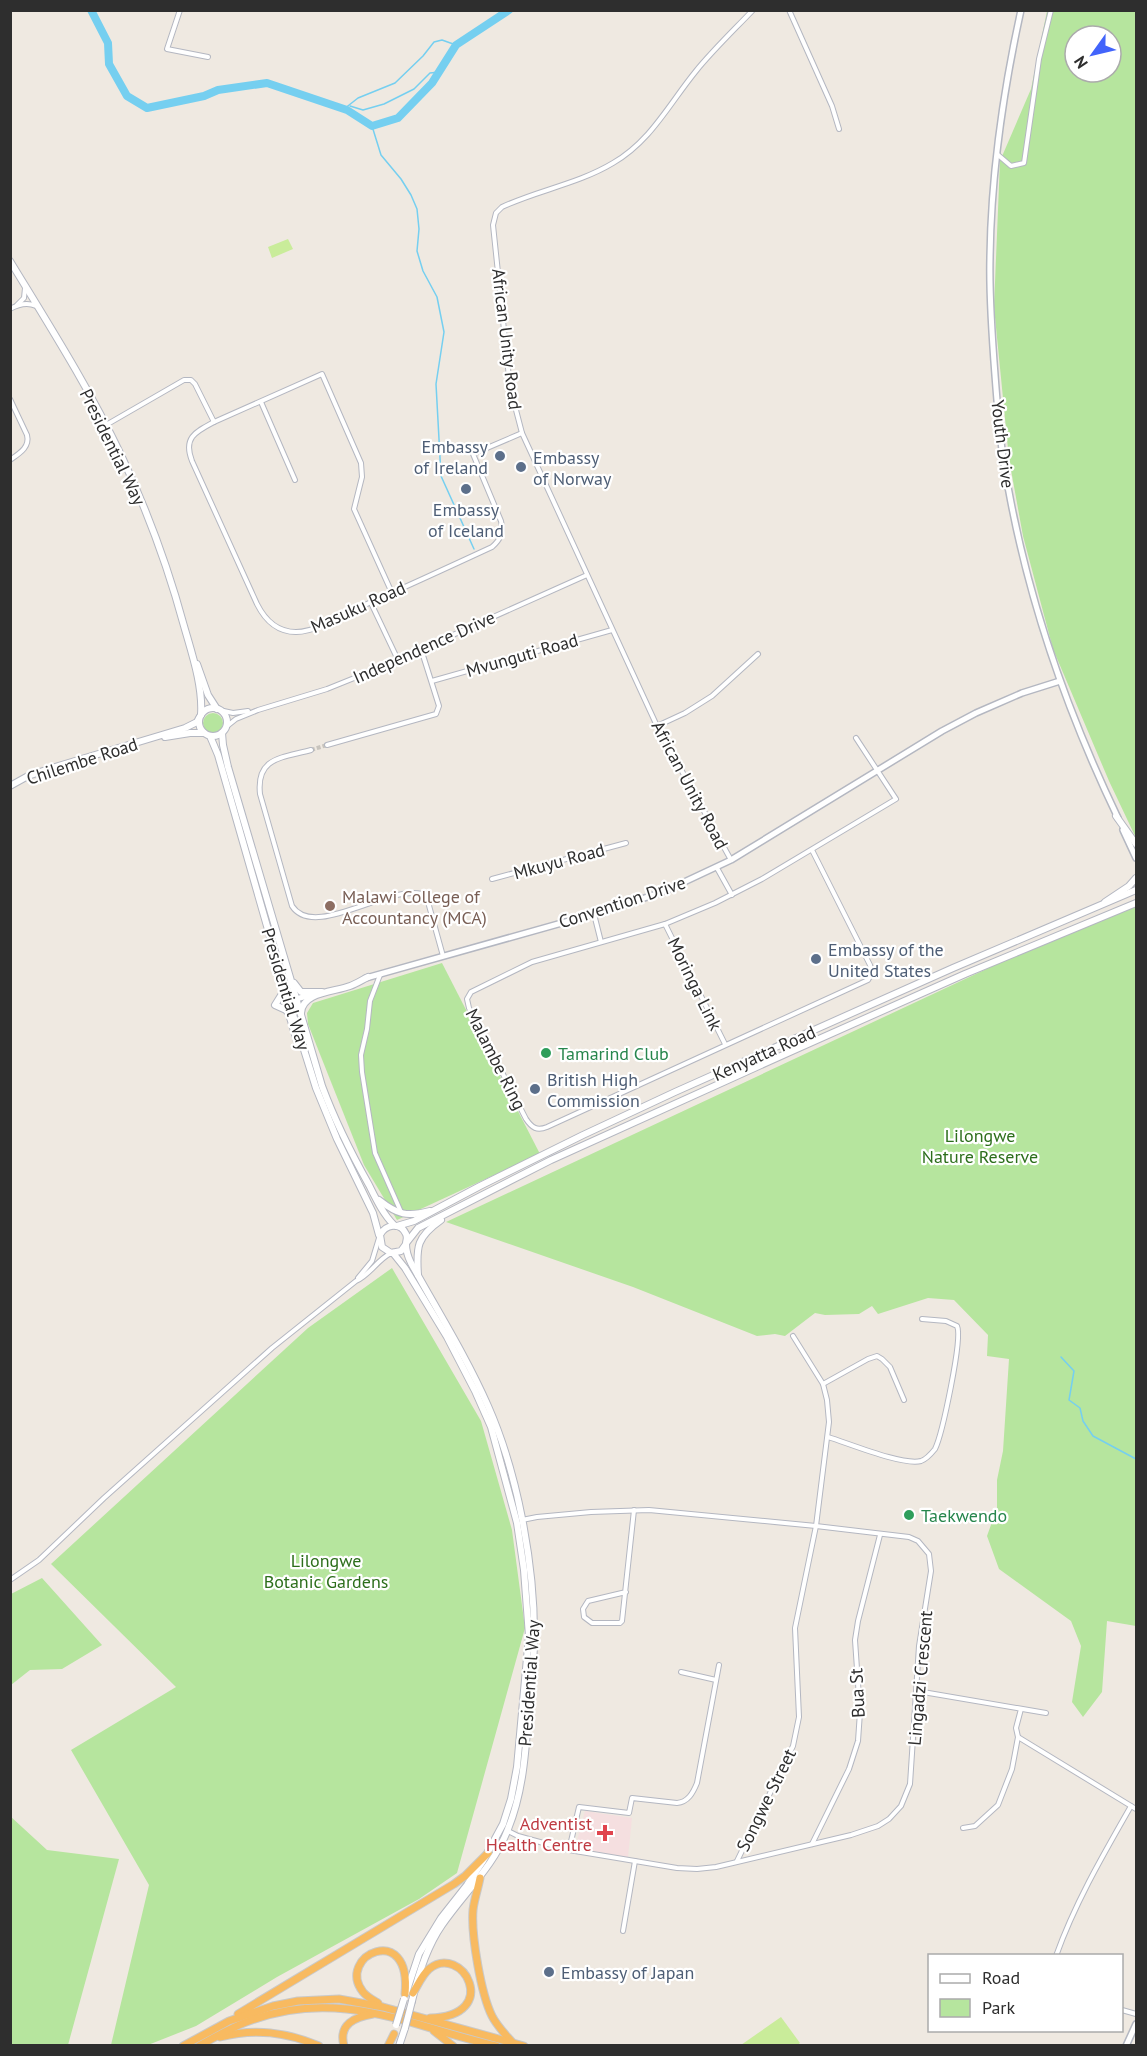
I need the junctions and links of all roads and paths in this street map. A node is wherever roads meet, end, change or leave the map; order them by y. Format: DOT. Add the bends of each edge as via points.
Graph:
graph roads {
  1 [pos="180,10"];
  2 [pos="753,10"];
  3 [pos="789,10"];
  4 [pos="1021,10"];
  5 [pos="1051,10"];
  6 [pos="208,57"];
  7 [pos="839,129"];
  8 [pos="997,154"];
  9 [pos="10,261"];
  10 [pos="25,286"];
  11 [pos="17,305"];
  12 [pos="39,308"];
  13 [pos="10,309"];
  14 [pos="10,399"];
  15 [pos="261,402"];
  16 [pos="214,422"];
  17 [pos="106,425"];
  18 [pos="522,433"];
  19 [pos="10,460"];
  20 [pos="296,480"];
  21 [pos="588,574"];
  22 [pos="392,593"];
  23 [pos="371,603"];
  24 [pos="612,630"];
  25 [pos="189,644"];
  26 [pos="421,649"];
  27 [pos="758,654"];
  28 [pos="398,660"];
  29 [pos="432,681"];
  30 [pos="1060,681"];
  31 [pos="219,710"];
  32 [pos="258,710"];
  33 [pos="200,716"];
  34 [pos="657,726"];
  35 [pos="224,730"];
  36 [pos="207,735"];
  37 [pos="155,738"];
  38 [pos="856,738"];
  39 [pos="327,746"];
  40 [pos="311,750"];
  41 [pos="879,771"];
  42 [pos="10,786"];
  43 [pos="1116,816"];
  44 [pos="626,843"];
  45 [pos="1137,844"];
  46 [pos="812,850"];
  47 [pos="1137,858"];
  48 [pos="730,860"];
  49 [pos="717,868"];
  50 [pos="1137,878"];
  51 [pos="492,879"];
  52 [pos="1137,890"];
  53 [pos="732,895"];
  54 [pos="1137,903"];
  55 [pos="1100,907"];
  56 [pos="594,914"];
  57 [pos="665,924"];
  58 [pos="276,931"];
  59 [pos="602,942"];
  60 [pos="443,956"];
  61 [pos="380,974"];
  62 [pos="368,977"];
  63 [pos="285,989"];
  64 [pos="322,992"];
  65 [pos="292,1000"];
  66 [pos="302,1019"];
  67 [pos="725,1044"];
  68 [pos="310,1070"];
  69 [pos="376,1198"];
  70 [pos="439,1209"];
  71 [pos="401,1212"];
  72 [pos="451,1212"];
  73 [pos="395,1226"];
  74 [pos="379,1237"];
  75 [pos="406,1243"];
  76 [pos="392,1253"];
  77 [pos="418,1276"];
  78 [pos="356,1281"];
  79 [pos="922,1319"];
  80 [pos="793,1336"];
  81 [pos="823,1384"];
  82 [pos="904,1400"];
  83 [pos="828,1437"];
  84 [pos="634,1510"];
  85 [pos="521,1520"];
  86 [pos="816,1526"];
  87 [pos="880,1535"];
  88 [pos="10,1580"];
  89 [pos="626,1592"];
  90 [pos="719,1665"];
  91 [pos="681,1672"];
  92 [pos="716,1680"];
  93 [pos="916,1691"];
  94 [pos="1021,1709"];
  95 [pos="1046,1713"];
  96 [pos="1018,1737"];
  97 [pos="1131,1806"];
  98 [pos="1137,1809"];
  99 [pos="963,1828"];
  100 [pos="508,1831"];
  101 [pos="812,1844"];
  102 [pos="569,1850"];
  103 [pos="488,1853"];
  104 [pos="635,1861"];
  105 [pos="736,1862"];
  106 [pos="480,1878"];
  107 [pos="623,1931"];
  108 [pos="1057,1954"];
  109 [pos="404,1996"];
  110 [pos="413,1997"];
  111 [pos="380,2010"];
  112 [pos="229,2021"];
  113 [pos="424,2023"];
  114 [pos="1137,2024"];
  115 [pos="394,2034"];
  116 [pos="484,2039"];
  117 [pos="209,2040"];
  118 [pos="513,2043"];
  119 [pos="1126,2045"];
  120 [pos="183,2046"];
  121 [pos="199,2046"];
  122 [pos="320,2046"];
  123 [pos="344,2046"];
  124 [pos="390,2046"];
  125 [pos="399,2046"];
  126 [pos="453,2046"];
  127 [pos="496,2046"];
  128 [pos="524,2046"];
  1 -- 6 [label="street" via="167,49"];
  2 -- 18 [label="street, African Unity Road" via="705,61 652,131 630,153 592,175 506,205 496,213 493,225 510,387"];
  3 -- 7 [label="street"];
  4 -- 8 [label="street, Youth Drive" via="1006,80"];
  5 -- 8 [label="street" via="1039,58 1024,163 1011,166"];
  8 -- 30 [label="street, Youth Drive" via="990,291 1002,449 1020,542"];
  9 -- 10 [label="main road, Presidential Way"];
  10 -- 11 [label="street" via="25,295"];
  10 -- 12 [label="main road, Presidential Way"];
  11 -- 12 [label="street" via="27,303"];
  11 -- 13 [label="street"];
  12 -- 17 [label="main road, Presidential Way"];
  14 -- 19 [label="street" via="28,441"];
  15 -- 16 [label="street, Masuku Road"];
  15 -- 20 [label="street"];
  15 -- 22 [label="street, Masuku Road" via="322,374 361,463 362,477 354,509"];
  16 -- 17 [label="street" via="195,384 184,380"];
  16 -- 23 [label="street, Masuku Road" via="193,435 190,456 267,621 289,632 305,631"];
  17 -- 25 [label="main road, Presidential Way" via="164,559"];
  18 -- 21 [label="street, African Unity Road"];
  18 -- 22 [label="street, Masuku Road" via="473,454 501,521 503,532 497,543"];
  21 -- 24 [label="street, African Unity Road"];
  21 -- 26 [label="street, Independence Drive"];
  22 -- 23 [label="street, Masuku Road"];
  23 -- 28 [label="street"];
  24 -- 29 [label="street, Mvunguti Road"];
  24 -- 34 [label="street, African Unity Road"];
  25 -- 31 [label="main road, Presidential Way" via="208,695"];
  25 -- 33 [label="main road, Presidential Way" via="201,695"];
  26 -- 28 [label="street, Independence Drive"];
  26 -- 29 [label="street"];
  27 -- 34 [label="street" via="712,696"];
  28 -- 32 [label="street, Independence Drive" via="327,689"];
  29 -- 39 [label="street" via="439,706 436,714"];
  30 -- 41 [label="street, Convention Drive" via="976,713"];
  30 -- 43 [label="street, Youth Drive"];
  31 -- 32 [label="street, Independence Drive" via="237,714"];
  31 -- 33 [label="main road" via="209,709"];
  31 -- 35 [label="main road" via="225,717"];
  32 -- 35 [label="street, Independence Drive" via="236,719"];
  33 -- 36 [label="main road" via="200,728"];
  33 -- 37 [label="main road" via="191,725"];
  34 -- 48 [label="street, African Unity Road"];
  35 -- 36 [label="main road" via="216,736"];
  35 -- 58 [label="main road, Presidential Way" via="228,767"];
  36 -- 37 [label="main road"];
  36 -- 63 [label="main road, Presidential Way" via="218,755"];
  37 -- 42 [label="main road, Chilembe Road" via="49,769"];
  38 -- 41 [label="street"];
  40 -- 60 [label="street" via="270,762 259,778 260,794 292,906 302,915 316,918 395,895 422,894 428,902"];
  41 -- 46 [label="street, Malambe Ring" via="896,799"];
  41 -- 48 [label="street, Convention Drive"];
  43 -- 45 [label="main road"];
  43 -- 47 [label="street, Youth Drive"];
  44 -- 51 [label="street, Mkuyu Road"];
  46 -- 53 [label="street, Malambe Ring"];
  46 -- 67 [label="street, Malambe Ring" via="870,965 871,977"];
  48 -- 49 [label="street, Convention Drive"];
  49 -- 53 [label="street"];
  49 -- 56 [label="street, Convention Drive"];
  50 -- 55 [label="main road"];
  52 -- 55 [label="main road, Kenyatta Road"];
  53 -- 57 [label="street, Malambe Ring"];
  54 -- 72 [label="main road, Kenyatta Road" via="1007,956 550,1160"];
  55 -- 70 [label="main road, Kenyatta Road" via="953,968 601,1126"];
  56 -- 59 [label="street"];
  56 -- 60 [label="street, Convention Drive"];
  57 -- 59 [label="street, Malambe Ring"];
  57 -- 67 [label="street, Moringa Link"];
  58 -- 64 [label="main road" via="296,988 304,993"];
  58 -- 65 [label="main road, Presidential Way"];
  59 -- 67 [label="street, Malambe Ring" via="532,962 468,996 469,1008 532,1126 543,1128"];
  60 -- 61 [label="street, Convention Drive"];
  61 -- 62 [label="street, Convention Drive"];
  61 -- 71 [label="street" via="371,995 362,1072 375,1153"];
  62 -- 64 [label="street, Convention Drive"];
  62 -- 66 [label="main road" via="309,999 301,1008"];
  63 -- 65 [label="main road, Presidential Way"];
  63 -- 68 [label="main road" via="275,1005 289,1014"];
  64 -- 65 [label="street, Convention Drive"];
  65 -- 66 [label="main road, Presidential Way"];
  65 -- 68 [label="main road, Presidential Way"];
  66 -- 69 [label="main road, Presidential Way" via="334,1117"];
  68 -- 74 [label="main road, Presidential Way" via="330,1124 374,1213"];
  69 -- 71 [label="main road"];
  69 -- 73 [label="main road, Presidential Way"];
  70 -- 71 [label="main road" via="417,1215"];
  70 -- 73 [label="main road, Kenyatta Road"];
  72 -- 75 [label="main road, Kenyatta Road" via="418,1228"];
  72 -- 77 [label="main road" via="418,1243"];
  73 -- 74 [label="main road" via="385,1228"];
  73 -- 75 [label="main road, Presidential Way" via="404,1232"];
  74 -- 76 [label="main road, Presidential Way" via="382,1247"];
  74 -- 78 [label="street" via="372,1261"];
  75 -- 76 [label="main road" via="401,1251"];
  75 -- 77 [label="main road, Presidential Way"];
  76 -- 78 [label="street"];
  76 -- 103 [label="main road, Presidential Way" via="442,1329 475,1391 496,1444 517,1523 528,1607 527,1665 511,1799"];
  77 -- 85 [label="main road, Presidential Way" via="488,1405"];
  78 -- 88 [label="street" via="272,1348 39,1560"];
  79 -- 83 [label="street" via="946,1321 959,1330 935,1449 924,1460 910,1461"];
  80 -- 81 [label="street"];
  81 -- 82 [label="street" via="879,1357 890,1367"];
  81 -- 83 [label="street, Songwe Street"];
  83 -- 86 [label="street, Songwe Street"];
  84 -- 85 [label="street, Lingadzi Crescent"];
  84 -- 86 [label="street, Lingadzi Crescent"];
  84 -- 89 [label="street"];
  85 -- 100 [label="main road, Presidential Way" via="534,1642 522,1776"];
  86 -- 87 [label="street, Lingadzi Crescent"];
  86 -- 105 [label="street, Songwe Street" via="795,1628 799,1717 796,1735"];
  87 -- 93 [label="street, Lingadzi Crescent" via="918,1541 928,1554 931,1572"];
  87 -- 101 [label="street, Bua St" via="855,1640 858,1741 849,1769"];
  89 -- 89 [label="street" via="620,1623 592,1623 584,1617 588,1601"];
  90 -- 92 [label="street"];
  91 -- 92 [label="street"];
  92 -- 102 [label="street" via="692,1794 677,1803 632,1798 629,1813 579,1808"];
  93 -- 94 [label="street"];
  93 -- 101 [label="street, Lingadzi Crescent" via="912,1769 902,1806 878,1826"];
  94 -- 95 [label="street"];
  94 -- 96 [label="street"];
  96 -- 97 [label="street"];
  96 -- 99 [label="street" via="1012,1769 998,1805 975,1826"];
  97 -- 98 [label="street"];
  97 -- 108 [label="street" via="1096,1866"];
  100 -- 102 [label="street, Lingadzi Crescent"];
  100 -- 106 [label="main road, Presidential Way"];
  101 -- 105 [label="street, Lingadzi Crescent"];
  102 -- 104 [label="street, Lingadzi Crescent"];
  103 -- 109 [label="main road, Presidential Way" via="419,1954"];
  103 -- 112 [label="highway" via="454,1884"];
  104 -- 105 [label="street, Lingadzi Crescent" via="690,1870"];
  104 -- 107 [label="street"];
  106 -- 110 [label="main road, Presidential Way" via="441,1926 420,1971"];
  106 -- 118 [label="highway" via="472,1928 482,1984 493,2019"];
  109 -- 111 [label="highway" via="405,1969 398,1956 383,1951 369,1954 359,1966 357,1980"];
  109 -- 115 [label="main road, Presidential Way, bridge"];
  110 -- 113 [label="highway" via="427,1971 439,1964 459,1968 470,1981 470,1995 461,2011"];
  110 -- 125 [label="main road, Presidential Way, bridge"];
  111 -- 112 [label="highway" via="339,2000 298,2001"];
  111 -- 113 [label="highway"];
  111 -- 117 [label="highway" via="299,2008 249,2020"];
  111 -- 123 [label="highway" via="351,2019 342,2034"];
  112 -- 120 [label="highway"];
  113 -- 116 [label="highway"];
  113 -- 126 [label="highway"];
  114 -- 119 [label="street"];
  115 -- 124 [label="highway"];
  116 -- 118 [label="highway"];
  116 -- 127 [label="highway"];
  117 -- 121 [label="highway"];
  117 -- 122 [label="highway" via="260,2031 299,2037"];
  118 -- 128 [label="highway"];
}
